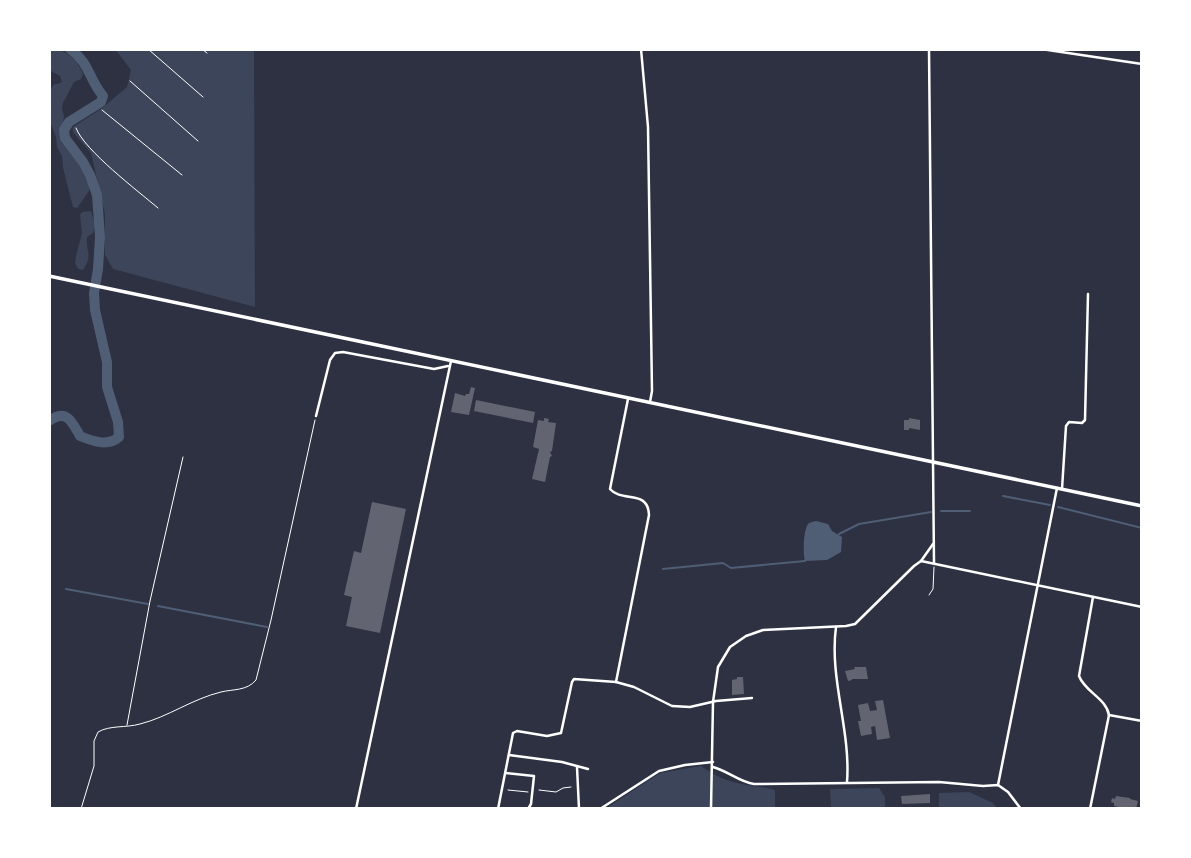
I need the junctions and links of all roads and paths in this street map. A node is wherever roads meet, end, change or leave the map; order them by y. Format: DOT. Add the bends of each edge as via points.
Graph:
graph roads {
  1 [pos="148,49"];
  2 [pos="202,49"];
  3 [pos="641,49"];
  4 [pos="929,49"];
  5 [pos="1041,49"];
  6 [pos="207,53"];
  7 [pos="1142,64"];
  8 [pos="130,81"];
  9 [pos="203,97"];
  10 [pos="102,110"];
  11 [pos="76,128"];
  12 [pos="198,141"];
  13 [pos="182,175"];
  14 [pos="158,208"];
  15 [pos="49,276"];
  16 [pos="1088,294"];
  17 [pos="450,363"];
  18 [pos="628,398"];
  19 [pos="650,402"];
  20 [pos="316,416"];
  21 [pos="183,457"];
  22 [pos="934,462"];
  23 [pos="1060,489"];
  24 [pos="1142,506"];
  25 [pos="934,541"];
  26 [pos="921,561"];
  27 [pos="934,563"];
  28 [pos="1037,585"];
  29 [pos="929,595"];
  30 [pos="1093,597"];
  31 [pos="1142,607"];
  32 [pos="836,627"];
  33 [pos="616,682"];
  34 [pos="752,698"];
  35 [pos="713,702"];
  36 [pos="1109,715"];
  37 [pos="1142,721"];
  38 [pos="127,727"];
  39 [pos="509,755"];
  40 [pos="713,764"];
  41 [pos="577,767"];
  42 [pos="588,769"];
  43 [pos="506,773"];
  44 [pos="848,782"];
  45 [pos="998,785"];
  46 [pos="578,786"];
  47 [pos="502,789"];
  48 [pos="533,791"];
  49 [pos="81,809"];
  50 [pos="356,809"];
  51 [pos="498,809"];
  52 [pos="528,809"];
  53 [pos="579,809"];
  54 [pos="600,809"];
  55 [pos="711,809"];
  56 [pos="1021,809"];
  57 [pos="1090,809"];
  1 -- 9 [label="path"];
  2 -- 6 [label="path"];
  3 -- 19 [label="street" via="648,127"];
  4 -- 22 [label="street"];
  5 -- 7 [label="street"];
  8 -- 12 [label="path"];
  10 -- 13 [label="path"];
  11 -- 14 [label="path" via="93,152"];
  15 -- 17 [label="main road"];
  16 -- 23 [label="street" via="1086,420 1066,426"];
  17 -- 18 [label="main road"];
  17 -- 20 [label="street" via="434,369 335,353"];
  17 -- 50 [label="street"];
  18 -- 19 [label="main road"];
  18 -- 33 [label="street" via="610,489 643,500 649,512"];
  19 -- 22 [label="main road"];
  20 -- 38 [label="path" via="256,680 245,688 205,697"];
  21 -- 38 [label="path"];
  22 -- 23 [label="main road"];
  22 -- 25 [label="street"];
  23 -- 24 [label="main road"];
  23 -- 28 [label="street"];
  25 -- 26 [label="street"];
  25 -- 27 [label="street"];
  26 -- 27 [label="street"];
  26 -- 32 [label="street" via="855,624"];
  27 -- 28 [label="street"];
  27 -- 29 [label="lane"];
  28 -- 30 [label="street"];
  28 -- 45 [label="street"];
  30 -- 31 [label="street"];
  30 -- 36 [label="street" via="1079,676"];
  32 -- 35 [label="street" via="769,629 742,638 719,664"];
  32 -- 44 [label="street" via="833,654 848,750"];
  33 -- 35 [label="street" via="672,706"];
  33 -- 39 [label="street" via="573,680 561,733 547,736 516,731"];
  34 -- 35 [label="street"];
  35 -- 40 [label="street"];
  36 -- 37 [label="street"];
  36 -- 57 [label="street"];
  38 -- 49 [label="path" via="101,729 95,735 94,766"];
  39 -- 41 [label="street"];
  39 -- 43 [label="street"];
  40 -- 44 [label="street" via="754,784"];
  40 -- 54 [label="street" via="659,771"];
  40 -- 55 [label="street"];
  41 -- 42 [label="street"];
  41 -- 46 [label="street"];
  43 -- 47 [label="street"];
  43 -- 48 [label="street" via="534,776"];
  44 -- 45 [label="street"];
  45 -- 56 [label="street"];
  46 -- 48 [label="path" via="556,792"];
  46 -- 53 [label="street"];
  47 -- 48 [label="path"];
  47 -- 51 [label="street"];
  48 -- 52 [label="street"];
}
